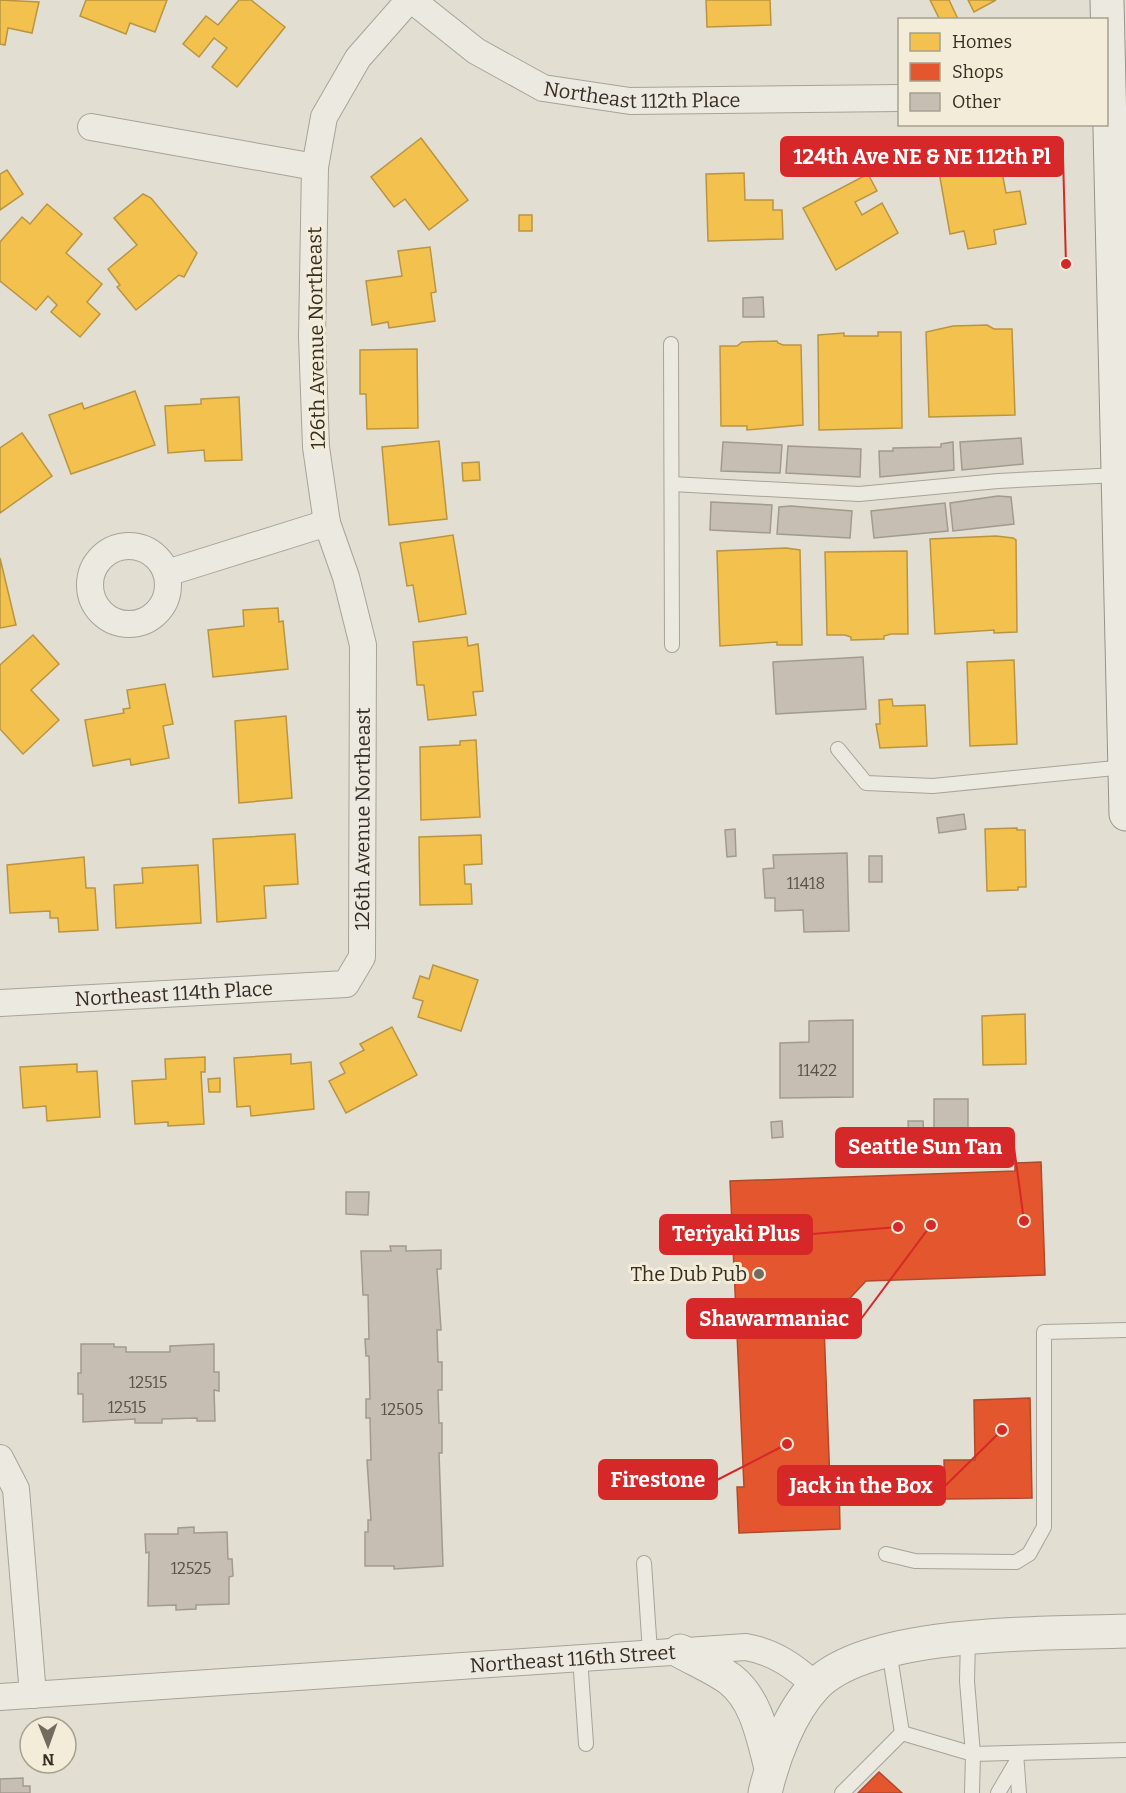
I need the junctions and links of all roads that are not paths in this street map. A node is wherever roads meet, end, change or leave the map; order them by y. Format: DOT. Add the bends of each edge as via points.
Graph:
graph roads {
  1 [pos="411,0"];
  2 [pos="1107,0"];
  3 [pos="1114,96"];
  4 [pos="898,98"];
  5 [pos="91,127"];
  6 [pos="315,167"];
  7 [pos="671,344"];
  8 [pos="1118,475"];
  9 [pos="672,484"];
  10 [pos="327,523"];
  11 [pos="167,573"];
  12 [pos="672,645"];
  13 [pos="1125,720"];
  14 [pos="838,749"];
  15 [pos="1125,767"];
  16 [pos="1126,814"];
  17 [pos="346,984"];
  18 [pos="0,1003"];
  19 [pos="1126,1330"];
  20 [pos="0,1458"];
  21 [pos="886,1554"];
  22 [pos="644,1563"];
  23 [pos="1126,1631"];
  24 [pos="968,1638"];
  25 [pos="889,1650"];
  26 [pos="665,1652"];
  27 [pos="580,1657"];
  28 [pos="815,1685"];
  29 [pos="33,1695"];
  30 [pos="0,1697"];
  31 [pos="902,1733"];
  32 [pos="586,1744"];
  33 [pos="1126,1750"];
  34 [pos="973,1754"];
  35 [pos="1016,1758"];
  36 [pos="768,1781"];
  37 [pos="843,1793"];
  38 [pos="972,1793"];
  39 [pos="998,1793"];
  40 [pos="1008,1793"];
  41 [pos="1019,1793"];
  42 [pos="1029,1793"];
  1 -- 4 [label="street, Northeast 112th Place" via="476,51 543,88 630,101"];
  1 -- 6 [label="street, 126th Avenue Northeast" via="358,58 324,117"];
  2 -- 3 [label="main road"];
  3 -- 8 [label="main road"];
  5 -- 6 [label="street"];
  6 -- 10 [label="street, 126th Avenue Northeast" via="312,337 316,447"];
  7 -- 9 [label="lane"];
  8 -- 9 [label="lane" via="859,494"];
  8 -- 13 [label="main road"];
  9 -- 12 [label="lane"];
  10 -- 11 [label="street"];
  10 -- 17 [label="street, 126th Avenue Northeast" via="363,645 362,957"];
  13 -- 15 [label="main road"];
  14 -- 15 [label="lane" via="866,783 933,786"];
  15 -- 16 [label="main road"];
  17 -- 18 [label="street, Northeast 114th Place"];
  19 -- 21 [label="lane" via="1044,1332 1044,1527 1029,1554 1016,1562 915,1561"];
  20 -- 29 [label="street" via="16,1489"];
  22 -- 26 [label="lane"];
  23 -- 24 [label="main road"];
  24 -- 25 [label="main road"];
  24 -- 34 [label="lane"];
  25 -- 28 [label="main road" via="851,1664"];
  25 -- 31 [label="lane"];
  26 -- 27 [label="street, Northeast 116th Street"];
  26 -- 28 [label="street, Northeast 116th Street" via="746,1647 761,1650 793,1665"];
  26 -- 36 [label="main road" via="730,1679 740,1690 759,1720"];
  27 -- 29 [label="street, Northeast 116th Street"];
  27 -- 32 [label="lane"];
  28 -- 36 [label="main road" via="790,1724"];
  29 -- 30 [label="street, Northeast 116th Street"];
  31 -- 34 [label="lane"];
  31 -- 37 [label="lane"];
  33 -- 35 [label="lane"];
  34 -- 35 [label="lane"];
  34 -- 38 [label="lane"];
  35 -- 39 [label="lane"];
  35 -- 40 [label="lane"];
  35 -- 41 [label="lane"];
  35 -- 42 [label="lane"];
}
